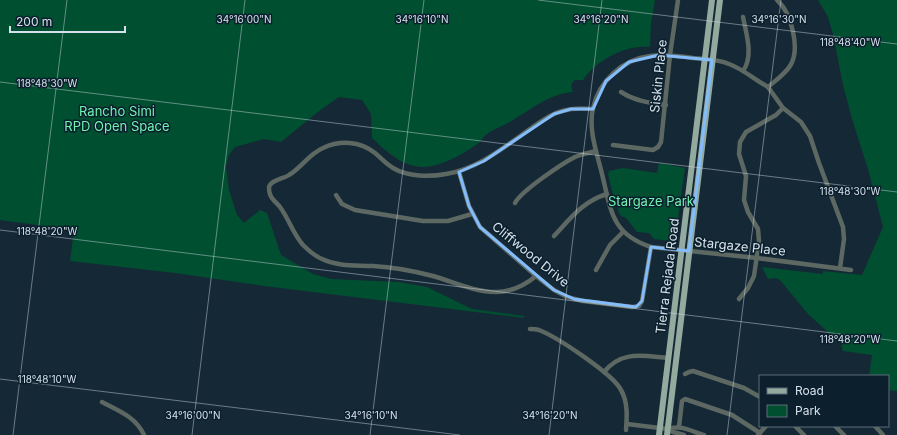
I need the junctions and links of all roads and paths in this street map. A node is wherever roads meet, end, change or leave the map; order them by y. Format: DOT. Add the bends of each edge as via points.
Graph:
graph roads {
  1 [pos="678,0"];
  2 [pos="712,0"];
  3 [pos="720,0"];
  4 [pos="777,0"];
  5 [pos="743,16"];
  6 [pos="670,55"];
  7 [pos="704,59"];
  8 [pos="712,60"];
  9 [pos="743,71"];
  10 [pos="768,87"];
  11 [pos="621,92"];
  12 [pos="666,105"];
  13 [pos="783,108"];
  14 [pos="593,109"];
  15 [pos="613,145"];
  16 [pos="596,151"];
  17 [pos="459,172"];
  18 [pos="607,194"];
  19 [pos="336,195"];
  20 [pos="515,203"];
  21 [pos="472,214"];
  22 [pos="623,232"];
  23 [pos="554,236"];
  24 [pos="651,247"];
  25 [pos="682,250"];
  26 [pos="690,252"];
  27 [pos="757,258"];
  28 [pos="840,268"];
  29 [pos="596,270"];
  30 [pos="851,270"];
  31 [pos="536,276"];
  32 [pos="739,299"];
  33 [pos="530,328"];
  34 [pos="668,358"];
  35 [pos="604,372"];
  36 [pos="685,374"];
  37 [pos="759,396"];
  38 [pos="102,402"];
  39 [pos="679,427"];
  40 [pos="836,427"];
  41 [pos="876,427"];
  42 [pos="660,428"];
  43 [pos="668,432"];
  44 [pos="759,434"];
  45 [pos="144,435"];
  46 [pos="659,435"];
  47 [pos="682,435"];
  48 [pos="704,435"];
  49 [pos="844,435"];
  50 [pos="884,435"];
  1 -- 6 [label="street, Siskin Place"];
  2 -- 7 [label="main road, Tierra Rejada Road"];
  3 -- 8 [label="main road, Tierra Rejada Road"];
  4 -- 10 [label="street" via="788,13 795,51 790,67"];
  5 -- 9 [label="street" via="748,56"];
  6 -- 7 [label="street, Stargaze Place"];
  6 -- 12 [label="street, Siskin Place"];
  6 -- 14 [label="street, Stargaze Place" via="639,58 621,67 609,77 600,90"];
  7 -- 8 [label="street, Stargaze Place"];
  7 -- 25 [label="main road, Tierra Rejada Road"];
  8 -- 9 [label="street, Stargaze Place" via="730,64"];
  8 -- 26 [label="main road, Tierra Rejada Road"];
  9 -- 10 [label="street, Stargaze Place"];
  10 -- 13 [label="street"];
  11 -- 12 [label="street" via="646,102"];
  12 -- 15 [label="street, Siskin Place" via="661,142 658,147 653,150"];
  13 -- 27 [label="street" via="776,115 746,132 739,148 746,176 745,206 756,223 759,235"];
  13 -- 28 [label="street" via="801,122 813,142 843,228"];
  14 -- 16 [label="street, Stargaze Place" via="592,130"];
  14 -- 17 [label="street" via="571,109 554,114 484,161"];
  16 -- 18 [label="street, Stargaze Place"];
  16 -- 20 [label="street" via="569,161 522,193"];
  17 -- 21 [label="street, Cliffwood Drive"];
  17 -- 31 [label="street" via="433,176 406,173 391,167 364,145 350,143 319,149 292,174 270,185 269,192 302,244 314,255 332,263 347,266 380,266 423,273 474,289 494,292 516,289"];
  18 -- 22 [label="street, Stargaze Place" via="614,219"];
  18 -- 23 [label="street" via="594,198 582,206"];
  19 -- 21 [label="street" via="342,204 355,210 423,220 448,221"];
  21 -- 31 [label="street, Cliffwood Drive" via="485,232"];
  22 -- 24 [label="street, Stargaze Place"];
  22 -- 29 [label="street" via="610,245"];
  24 -- 25 [label="street, Stargaze Place"];
  24 -- 31 [label="street, Cliffwood Drive" via="642,301 636,307 574,299 560,294"];
  25 -- 26 [label="street, Stargaze Place"];
  25 -- 34 [label="main road, Tierra Rejada Road"];
  26 -- 27 [label="street, Stargaze Place"];
  26 -- 43 [label="main road, Tierra Rejada Road"];
  27 -- 28 [label="street, Stargaze Place"];
  27 -- 32 [label="street" via="751,283"];
  28 -- 30 [label="street, Stargaze Place"];
  33 -- 35 [label="street" via="539,330 561,343"];
  34 -- 35 [label="street" via="629,356 613,363"];
  34 -- 42 [label="main road, Tierra Rejada Road"];
  35 -- 42 [label="street" via="617,384 624,396 626,427"];
  36 -- 37 [label="street" via="693,372 744,388"];
  38 -- 45 [label="street" via="133,420"];
  39 -- 43 [label="street" via="674,427"];
  39 -- 44 [label="street" via="682,401 685,400 732,415"];
  39 -- 48 [label="street"];
  40 -- 49 [label="street"];
  41 -- 50 [label="street"];
  42 -- 43 [label="street"];
  42 -- 46 [label="main road, Tierra Rejada Road"];
  43 -- 47 [label="street"];
}
